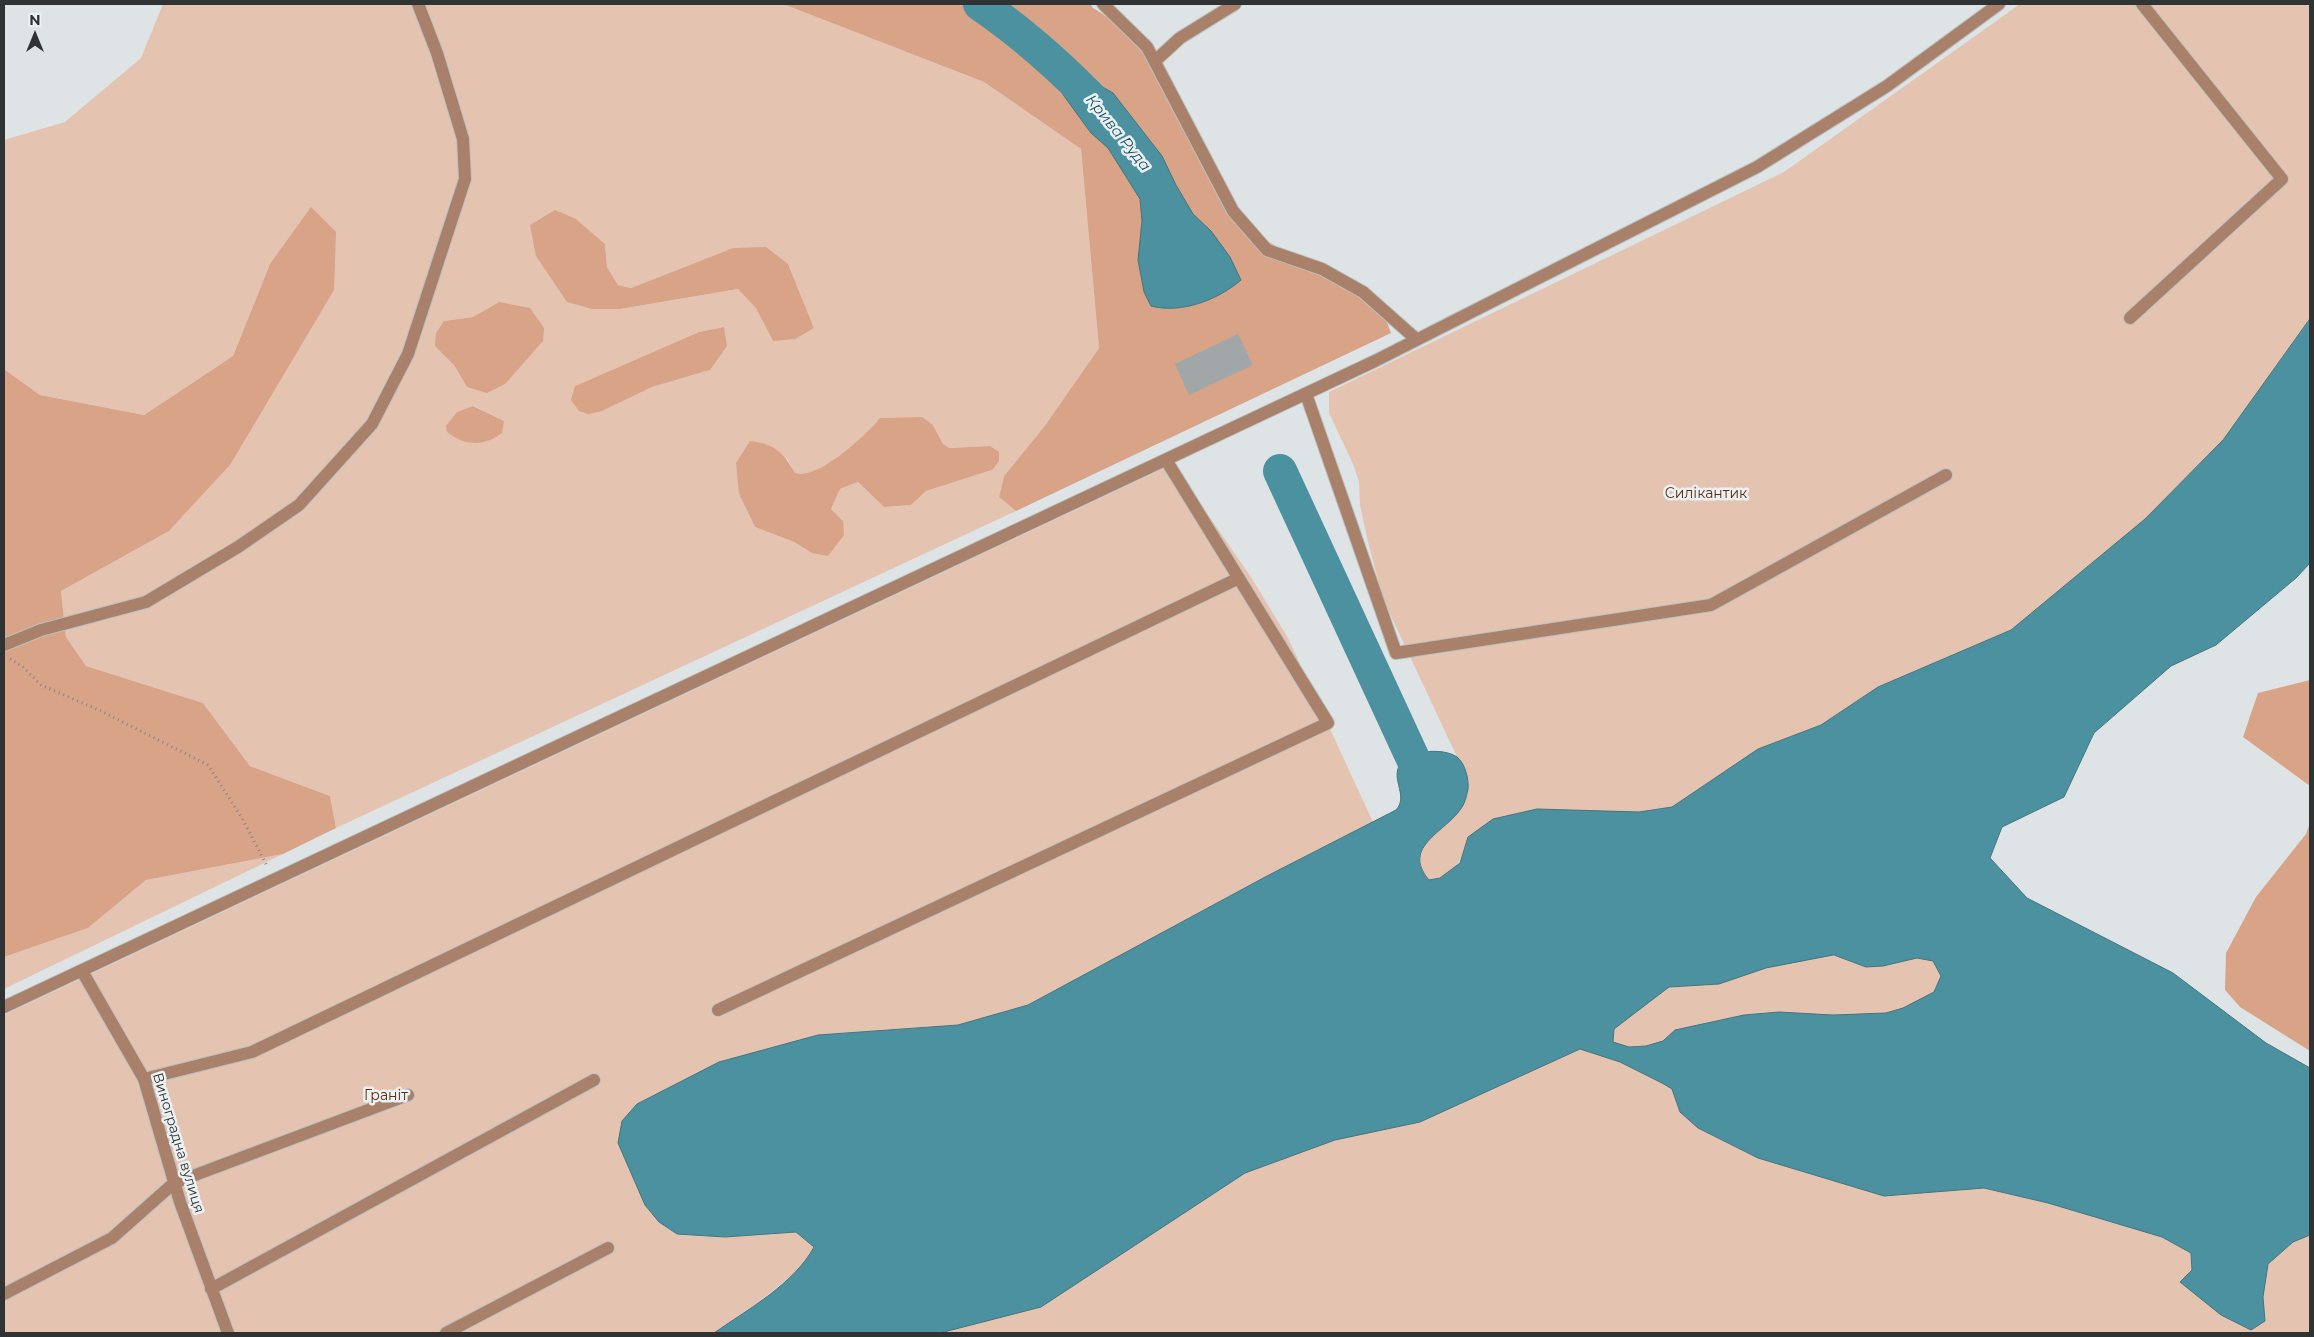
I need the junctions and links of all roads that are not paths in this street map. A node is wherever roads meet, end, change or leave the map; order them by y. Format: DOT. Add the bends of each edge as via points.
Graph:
graph roads {
  1 [pos="418,4"];
  2 [pos="1103,4"];
  3 [pos="1235,4"];
  4 [pos="1999,4"];
  5 [pos="2142,4"];
  6 [pos="1155,61"];
  7 [pos="2130,318"];
  8 [pos="1416,339"];
  9 [pos="1306,394"];
  10 [pos="1166,460"];
  11 [pos="1946,475"];
  12 [pos="1239,578"];
  13 [pos="4,645"];
  14 [pos="82,971"];
  15 [pos="4,1007"];
  16 [pos="718,1010"];
  17 [pos="144,1078"];
  18 [pos="594,1080"];
  19 [pos="408,1095"];
  20 [pos="174,1183"];
  21 [pos="608,1248"];
  22 [pos="211,1289"];
  23 [pos="4,1294"];
  24 [pos="228,1333"];
  25 [pos="446,1333"];
  1 -- 13 [label="street" via="437,53 463,139 465,179 408,354 372,424 300,505 230,552 146,602 41,630"];
  2 -- 6 [label="street" via="1147,47"];
  3 -- 6 [label="street" via="1180,38"];
  4 -- 8 [label="street" via="1887,86 1757,167"];
  5 -- 7 [label="street" via="2282,179"];
  6 -- 8 [label="street" via="1233,211 1267,250 1322,268 1363,292"];
  8 -- 9 [label="street"];
  9 -- 10 [label="street"];
  9 -- 11 [label="street" via="1396,652 1711,605"];
  10 -- 12 [label="street"];
  10 -- 14 [label="street"];
  12 -- 16 [label="street" via="1328,723"];
  12 -- 17 [label="street" via="252,1052"];
  14 -- 15 [label="street"];
  14 -- 17 [label="street, Виноградна вулиця"];
  17 -- 20 [label="street, Виноградна вулиця"];
  18 -- 22 [label="street"];
  19 -- 20 [label="street"];
  20 -- 22 [label="street, Виноградна вулиця"];
  20 -- 23 [label="street" via="112,1238"];
  21 -- 25 [label="street"];
  22 -- 24 [label="street, Виноградна вулиця"];
}
